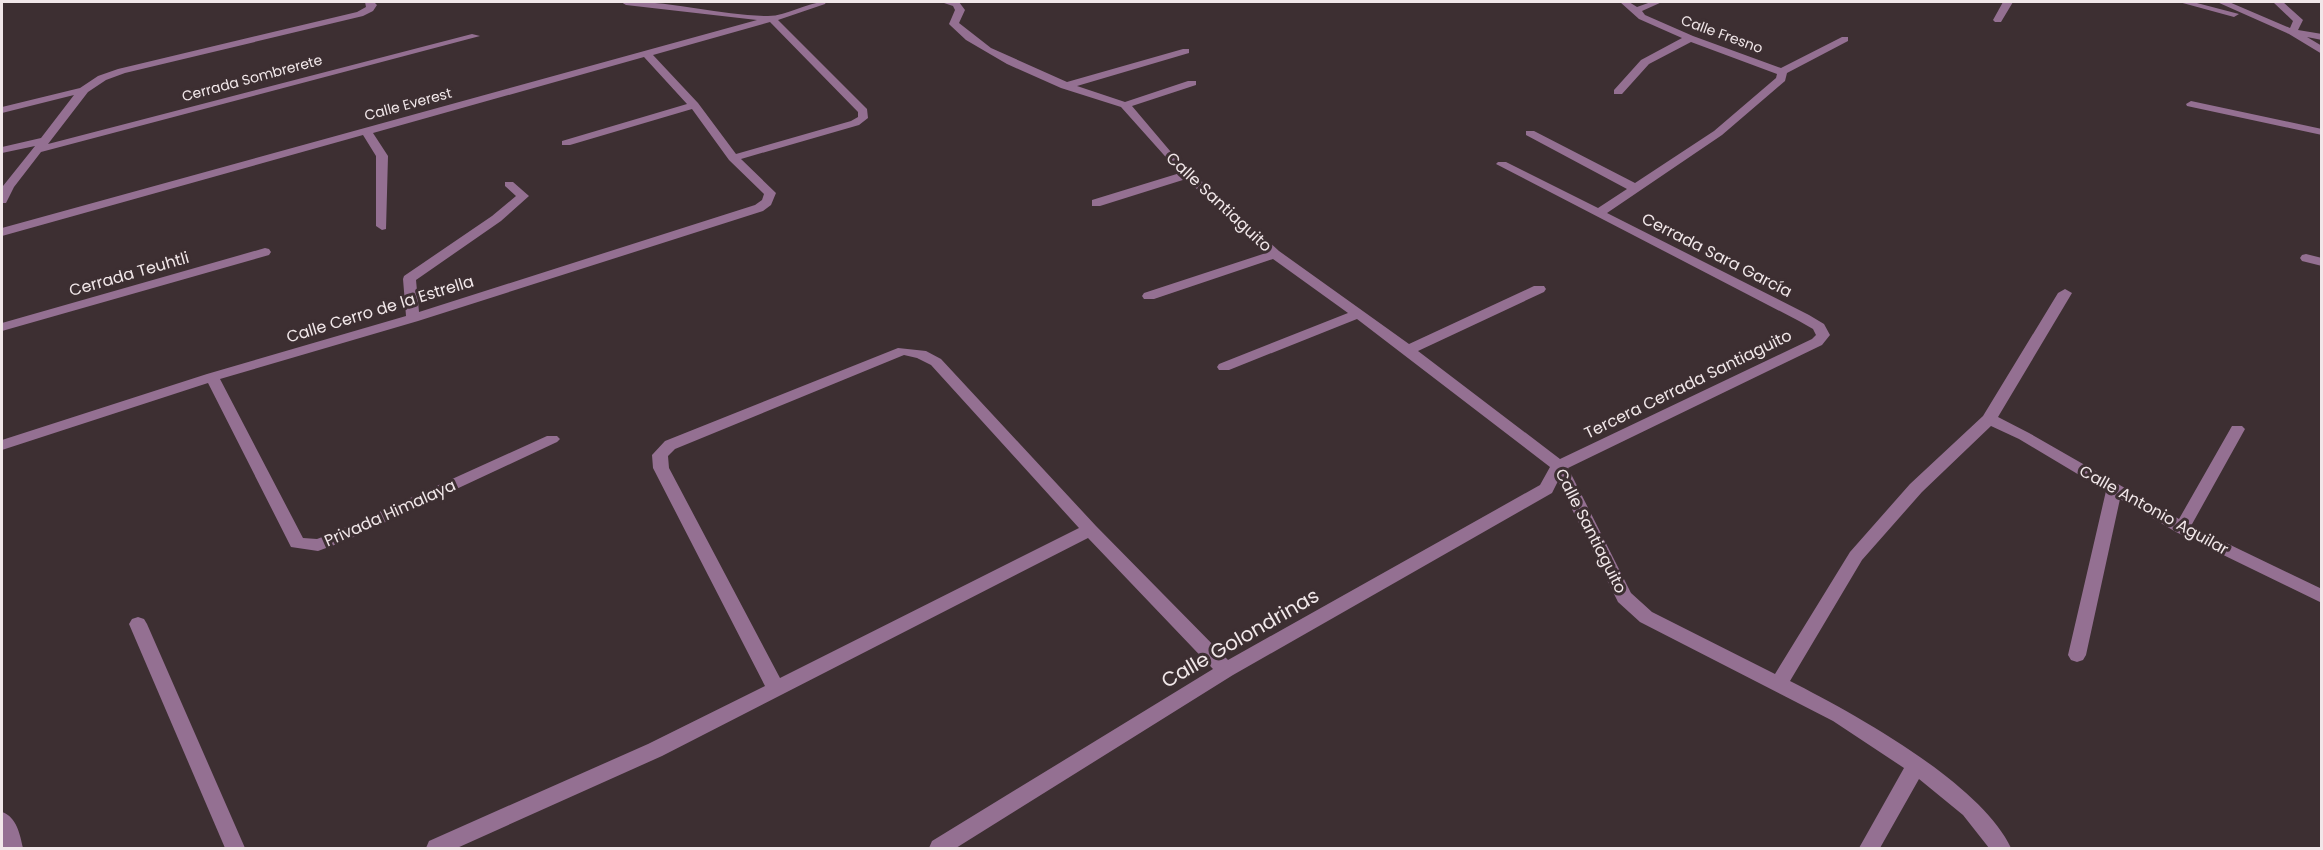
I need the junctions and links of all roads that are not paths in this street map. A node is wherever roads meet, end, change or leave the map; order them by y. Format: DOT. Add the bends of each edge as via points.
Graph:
graph roads {
  1 [pos="370,2"];
  2 [pos="626,2"];
  3 [pos="822,2"];
  4 [pos="946,2"];
  5 [pos="1624,2"];
  6 [pos="1658,2"];
  7 [pos="2008,2"];
  8 [pos="2184,2"];
  9 [pos="2222,2"];
  10 [pos="2278,2"];
  11 [pos="1636,9"];
  12 [pos="771,19"];
  13 [pos="1998,20"];
  14 [pos="2266,21"];
  15 [pos="2292,32"];
  16 [pos="475,36"];
  17 [pos="2322,37"];
  18 [pos="1690,38"];
  19 [pos="1845,39"];
  20 [pos="1186,51"];
  21 [pos="2322,51"];
  22 [pos="647,54"];
  23 [pos="1782,72"];
  24 [pos="1192,83"];
  25 [pos="1065,86"];
  26 [pos="84,90"];
  27 [pos="1618,92"];
  28 [pos="2192,104"];
  29 [pos="694,105"];
  30 [pos="1125,105"];
  31 [pos="2,110"];
  32 [pos="366,131"];
  33 [pos="2322,132"];
  34 [pos="1530,133"];
  35 [pos="46,140"];
  36 [pos="566,143"];
  37 [pos="2,150"];
  38 [pos="37,150"];
  39 [pos="733,158"];
  40 [pos="1502,164"];
  41 [pos="1189,174"];
  42 [pos="509,184"];
  43 [pos="1637,189"];
  44 [pos="2,200"];
  45 [pos="1096,203"];
  46 [pos="1599,213"];
  47 [pos="382,226"];
  48 [pos="2,232"];
  49 [pos="265,252"];
  50 [pos="1275,254"];
  51 [pos="2306,258"];
  52 [pos="2322,262"];
  53 [pos="1539,289"];
  54 [pos="2065,293"];
  55 [pos="1149,296"];
  56 [pos="1358,314"];
  57 [pos="413,318"];
  58 [pos="2,327"];
  59 [pos="1819,327"];
  60 [pos="1408,350"];
  61 [pos="1224,367"];
  62 [pos="212,377"];
  63 [pos="1989,419"];
  64 [pos="2237,429"];
  65 [pos="552,439"];
  66 [pos="2,445"];
  67 [pos="1559,466"];
  68 [pos="2115,488"];
  69 [pos="2182,528"];
  70 [pos="1090,530"];
  71 [pos="2322,597"];
  72 [pos="138,624"];
  73 [pos="2077,655"];
  74 [pos="1226,670"];
  75 [pos="1778,685"];
  76 [pos="775,687"];
  77 [pos="1916,765"];
  78 [pos="2,821"];
  79 [pos="13,849"];
  80 [pos="235,849"];
  81 [pos="436,849"];
  82 [pos="939,849"];
  83 [pos="1869,849"];
  84 [pos="2001,849"];
  1 -- 26 [label="street" via="370,9 360,14 122,71"];
  2 -- 12 [label="street"];
  3 -- 12 [label="street, Calle Everest"];
  4 -- 25 [label="street" via="956,4 960,10 954,24 961,32"];
  5 -- 11 [label="street, Calle Fresno"];
  6 -- 11 [label="street"];
  7 -- 13 [label="street"];
  8 -- 14 [label="street"];
  9 -- 14 [label="street"];
  10 -- 15 [label="street" via="2298,20"];
  11 -- 18 [label="street, Calle Fresno" via="1642,17"];
  12 -- 22 [label="street, Calle Everest"];
  12 -- 39 [label="street" via="863,111 863,118"];
  14 -- 15 [label="street"];
  15 -- 17 [label="street"];
  15 -- 21 [label="street"];
  16 -- 38 [label="street, Cerrada Sombrerete"];
  18 -- 23 [label="street, Calle Fresno"];
  18 -- 27 [label="street" via="1646,62"];
  19 -- 23 [label="street"];
  20 -- 25 [label="street"];
  22 -- 29 [label="street"];
  22 -- 32 [label="street, Calle Everest"];
  23 -- 43 [label="street, Cerrada Sara García" via="1781,79 1718,133"];
  24 -- 30 [label="street"];
  25 -- 30 [label="street"];
  26 -- 31 [label="street"];
  26 -- 35 [label="street"];
  28 -- 33 [label="street"];
  29 -- 36 [label="street"];
  29 -- 39 [label="street"];
  30 -- 41 [label="street, Calle Santiaguito"];
  32 -- 47 [label="street" via="382,156"];
  32 -- 48 [label="street, Calle Everest"];
  34 -- 43 [label="street"];
  35 -- 37 [label="street"];
  35 -- 38 [label="street"];
  38 -- 44 [label="street"];
  39 -- 57 [label="street, Calle Cerro de la Estrella" via="770,193 759,208"];
  40 -- 46 [label="street, Cerrada Sara García"];
  41 -- 45 [label="street"];
  41 -- 50 [label="street, Calle Santiaguito"];
  42 -- 57 [label="street" via="523,196 511,208 409,279"];
  43 -- 46 [label="street, Cerrada Sara García"];
  46 -- 59 [label="street, Cerrada Sara García"];
  49 -- 58 [label="street, Cerrada Teuhtli"];
  50 -- 55 [label="street"];
  50 -- 56 [label="street, Calle Santiaguito"];
  51 -- 52 [label="street"];
  53 -- 60 [label="street"];
  54 -- 63 [label="street"];
  56 -- 60 [label="street, Calle Santiaguito"];
  56 -- 61 [label="street"];
  57 -- 62 [label="street, Calle Cerro de la Estrella"];
  59 -- 67 [label="street, Tercera Cerrada Santiaguito" via="1822,335 1817,342"];
  60 -- 67 [label="street, Calle Santiaguito"];
  62 -- 65 [label="street, Privada Himalaya" via="297,543 318,545 339,537"];
  62 -- 66 [label="street, Calle Cerro de la Estrella"];
  63 -- 68 [label="street, Calle Antonio Aguilar"];
  63 -- 75 [label="street" via="1916,488 1856,556"];
  64 -- 69 [label="street"];
  67 -- 74 [label="street, Calle Golondrinas" via="1546,489"];
  67 -- 75 [label="street, Calle Santiaguito" via="1624,597 1646,617"];
  68 -- 69 [label="street, Calle Antonio Aguilar"];
  68 -- 73 [label="street"];
  69 -- 71 [label="street, Calle Antonio Aguilar"];
  70 -- 74 [label="street"];
  70 -- 76 [label="street"];
  70 -- 76 [label="street" via="936,362 921,354 903,351 670,445 660,455 661,468"];
  72 -- 80 [label="street"];
  74 -- 82 [label="street, Calle Golondrinas"];
  75 -- 77 [label="street, Calle Santiaguito" via="1840,715"];
  76 -- 81 [label="street" via="655,750"];
  77 -- 83 [label="street"];
  77 -- 84 [label="street, Calle Santiaguito" via="1970,809"];
  78 -- 79 [label="street"];
}
